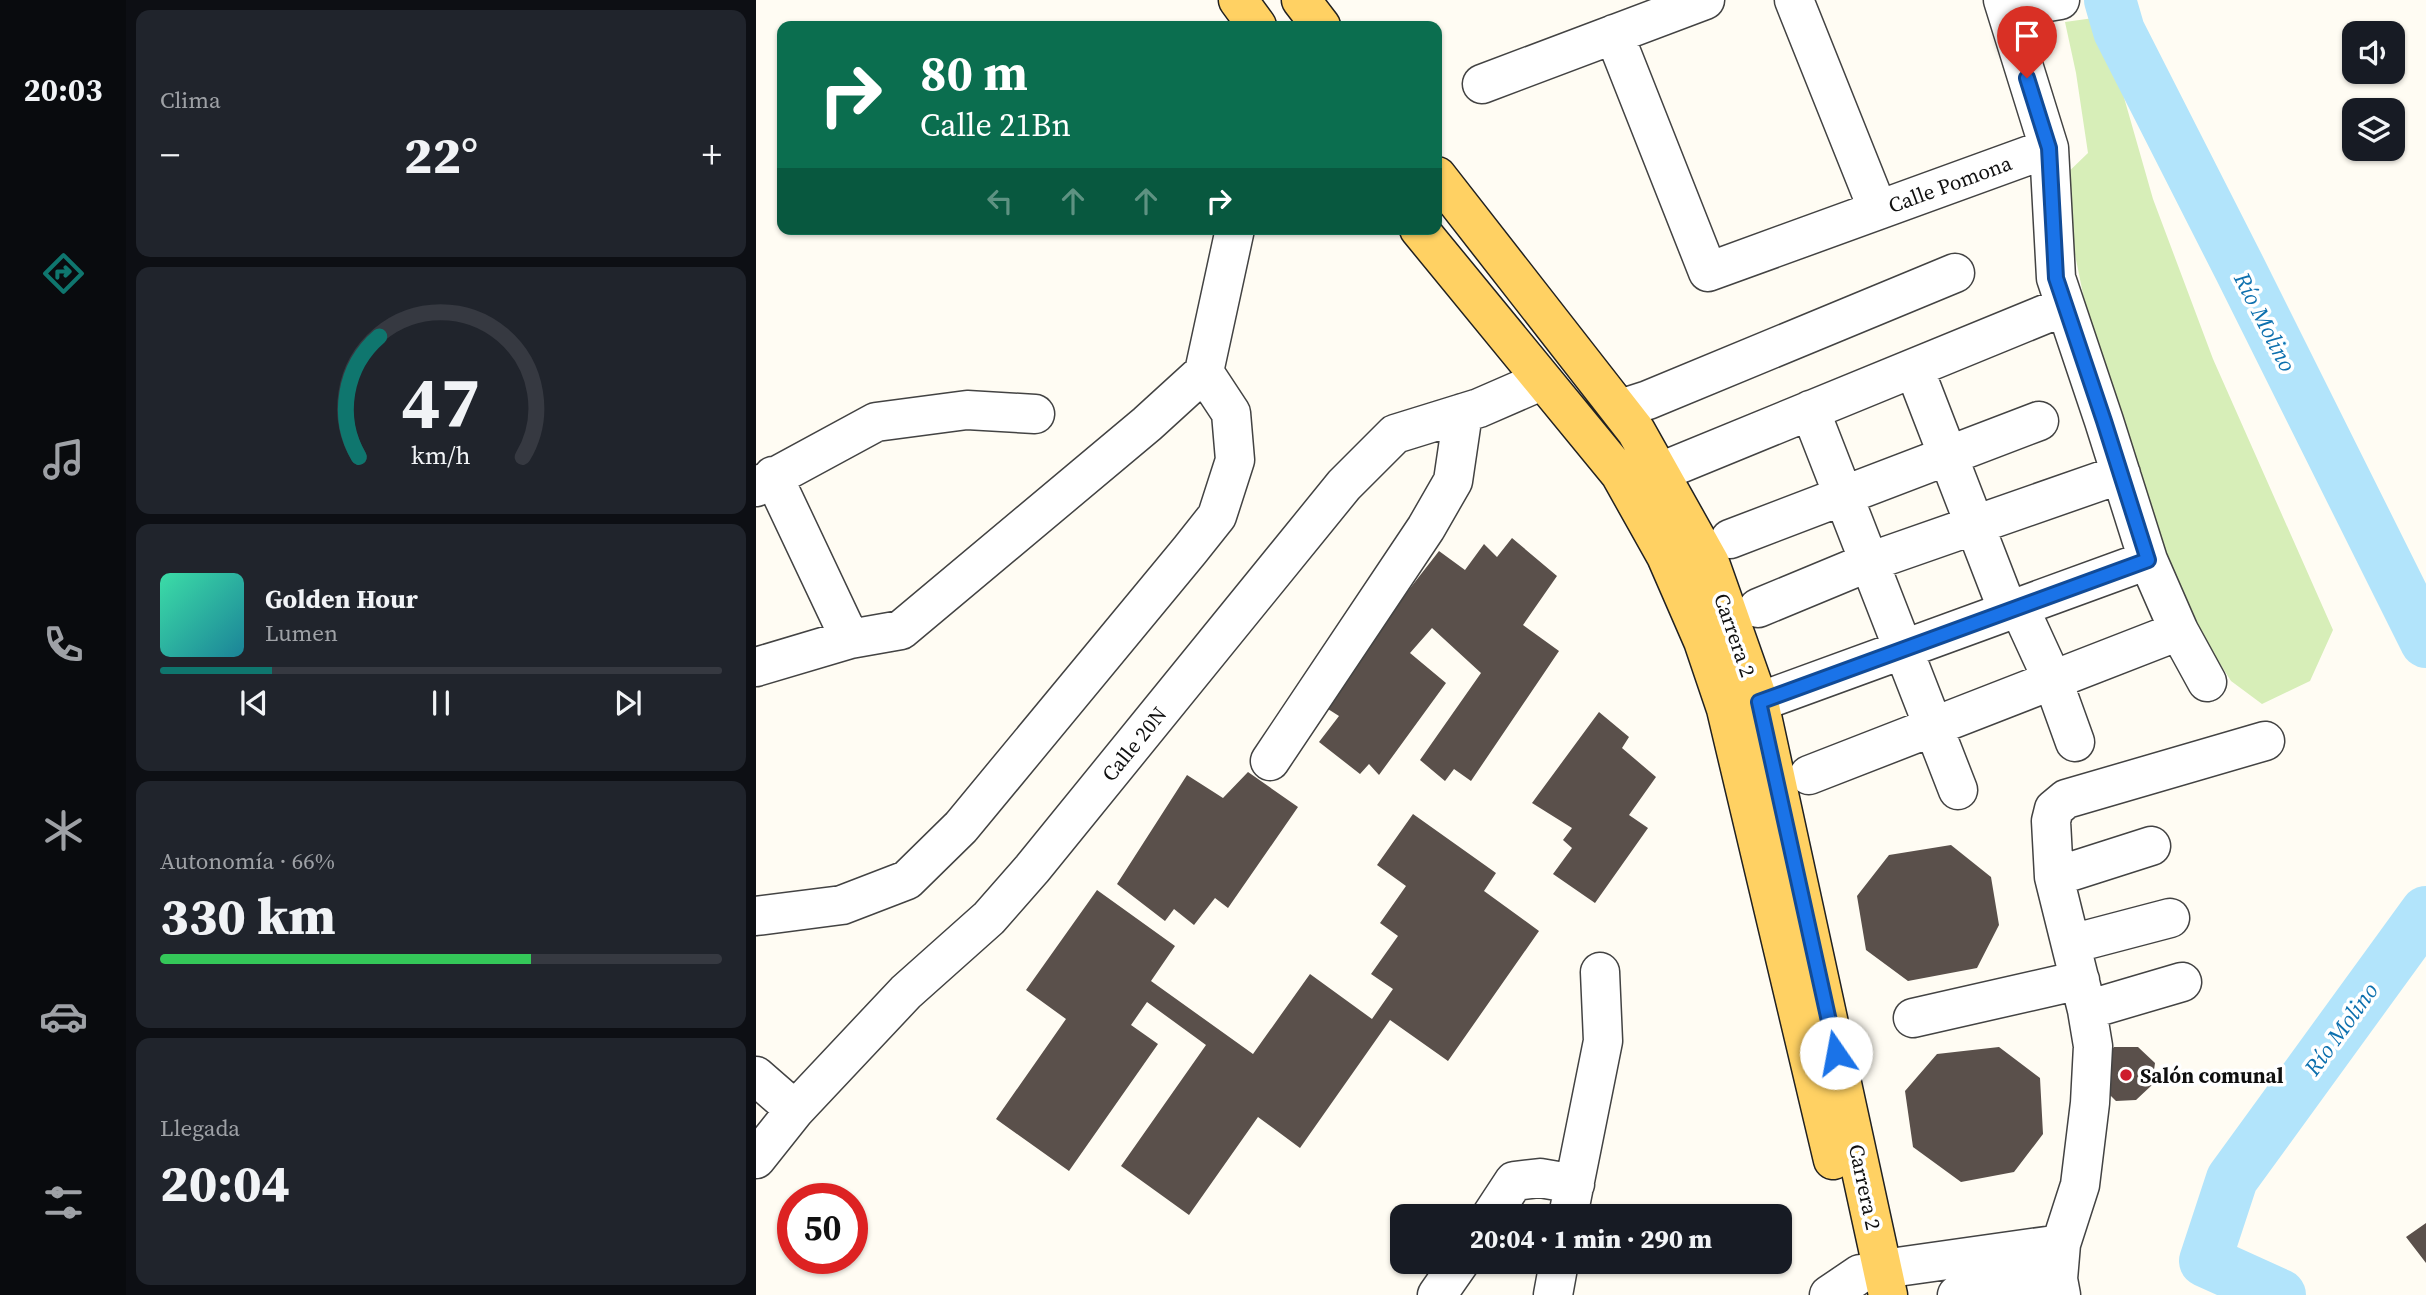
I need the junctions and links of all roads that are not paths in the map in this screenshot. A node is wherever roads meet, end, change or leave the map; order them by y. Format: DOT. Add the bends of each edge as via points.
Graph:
graph roads {
  1 [pos="1238,0"];
  2 [pos="1301,0"];
  3 [pos="1705,0"];
  4 [pos="1794,0"];
  5 [pos="2058,0"];
  6 [pos="2004,4"];
  7 [pos="1253,21"];
  8 [pos="1317,21"];
  9 [pos="1614,34"];
  10 [pos="1482,84"];
  11 [pos="2049,148"];
  12 [pos="1442,182"];
  13 [pos="1878,210"];
  14 [pos="1234,235"];
  15 [pos="1424,235"];
  16 [pos="1955,273"];
  17 [pos="2065,306"];
  18 [pos="1914,368"];
  19 [pos="1205,372"];
  20 [pos="1541,380"];
  21 [pos="1620,409"];
  22 [pos="1810,410"];
  23 [pos="1463,413"];
  24 [pos="1035,414"];
  25 [pos="2039,421"];
  26 [pos="1948,456"];
  27 [pos="1660,472"];
  28 [pos="2121,474"];
  29 [pos="765,482"];
  30 [pos="1843,497"];
  31 [pos="1975,525"];
  32 [pos="1730,538"];
  33 [pos="2148,560"];
  34 [pos="1869,562"];
  35 [pos="1758,608"];
  36 [pos="2013,609"];
  37 [pos="2179,632"];
  38 [pos="850,639"];
  39 [pos="1903,649"];
  40 [pos="756,667"];
  41 [pos="2053,681"];
  42 [pos="2207,682"];
  43 [pos="1759,702"];
  44 [pos="1933,727"];
  45 [pos="2265,741"];
  46 [pos="2075,742"];
  47 [pos="1270,761"];
  48 [pos="1809,775"];
  49 [pos="1958,790"];
  50 [pos="2151,846"];
  51 [pos="2054,877"];
  52 [pos="756,916"];
  53 [pos="2170,918"];
  54 [pos="1600,972"];
  55 [pos="2079,978"];
  56 [pos="2182,982"];
  57 [pos="1913,1017"];
  58 [pos="756,1076"];
  59 [pos="795,1110"];
  60 [pos="756,1158"];
  61 [pos="1572,1200"];
  62 [pos="1498,1204"];
  63 [pos="2060,1273"];
  64 [pos="1452,1274"];
  65 [pos="1557,1274"];
  66 [pos="1865,1286"];
  67 [pos="1437,1295"];
  68 [pos="1553,1295"];
  69 [pos="1956,1295"];
  1 -- 7 [label="main road"];
  2 -- 8 [label="main road"];
  3 -- 9 [label="street"];
  4 -- 13 [label="street, Calle Pomona"];
  5 -- 6 [label="street"];
  6 -- 11 [label="street"];
  9 -- 10 [label="street"];
  9 -- 13 [label="street" via="1708,272"];
  11 -- 13 [label="street, Calle Pomona"];
  11 -- 17 [label="street" via="2056,278"];
  12 -- 21 [label="main road, Carrera 2"];
  14 -- 19 [label="street"];
  15 -- 20 [label="main road, Carrera 2"];
  16 -- 21 [label="street"];
  17 -- 18 [label="street"];
  17 -- 28 [label="street"];
  18 -- 22 [label="street"];
  18 -- 26 [label="street"];
  19 -- 38 [label="street" via="901,631"];
  19 -- 52 [label="street" via="1231,413 1235,460 1217,516 1197,542 961,827 907,880 842,905"];
  20 -- 23 [label="street, Calle 20N"];
  20 -- 66 [label="main road, Carrera 2" via="1620,474 1667,556 1703,641 1726,709"];
  21 -- 27 [label="main road, Carrera 2"];
  22 -- 27 [label="street"];
  22 -- 30 [label="street"];
  23 -- 47 [label="street" via="1453,481"];
  23 -- 59 [label="street, Calle 20N" via="1395,434 1344,485 989,918 906,992"];
  24 -- 29 [label="street" via="967,410 876,422"];
  25 -- 26 [label="street"];
  26 -- 30 [label="street"];
  26 -- 31 [label="street"];
  27 -- 43 [label="main road, Carrera 2" via="1710,563"];
  28 -- 31 [label="street"];
  28 -- 33 [label="street"];
  29 -- 38 [label="street"];
  30 -- 32 [label="street"];
  30 -- 34 [label="street"];
  31 -- 34 [label="street"];
  31 -- 36 [label="street"];
  33 -- 36 [label="street"];
  33 -- 37 [label="street"];
  34 -- 35 [label="street"];
  34 -- 39 [label="street"];
  36 -- 39 [label="street"];
  36 -- 41 [label="street"];
  37 -- 41 [label="street"];
  37 -- 42 [label="street"];
  38 -- 40 [label="street"];
  39 -- 43 [label="street"];
  39 -- 44 [label="street"];
  41 -- 44 [label="street"];
  41 -- 46 [label="street"];
  43 -- 66 [label="main road, Carrera 2"];
  44 -- 48 [label="street"];
  44 -- 49 [label="street"];
  45 -- 51 [label="street" via="2066,799 2054,809 2051,821"];
  50 -- 51 [label="street"];
  51 -- 55 [label="street"];
  53 -- 55 [label="street"];
  54 -- 61 [label="street" via="1603,1041"];
  55 -- 56 [label="street"];
  55 -- 57 [label="street"];
  55 -- 63 [label="street" via="2093,1046 2090,1103 2080,1185"];
  58 -- 59 [label="street"];
  59 -- 60 [label="street, Calle 20N"];
  61 -- 62 [label="street" via="1540,1178 1514,1181"];
  63 -- 66 [label="street"];
  63 -- 69 [label="street"];
  64 -- 67 [label="street"];
  65 -- 68 [label="street"];
}
